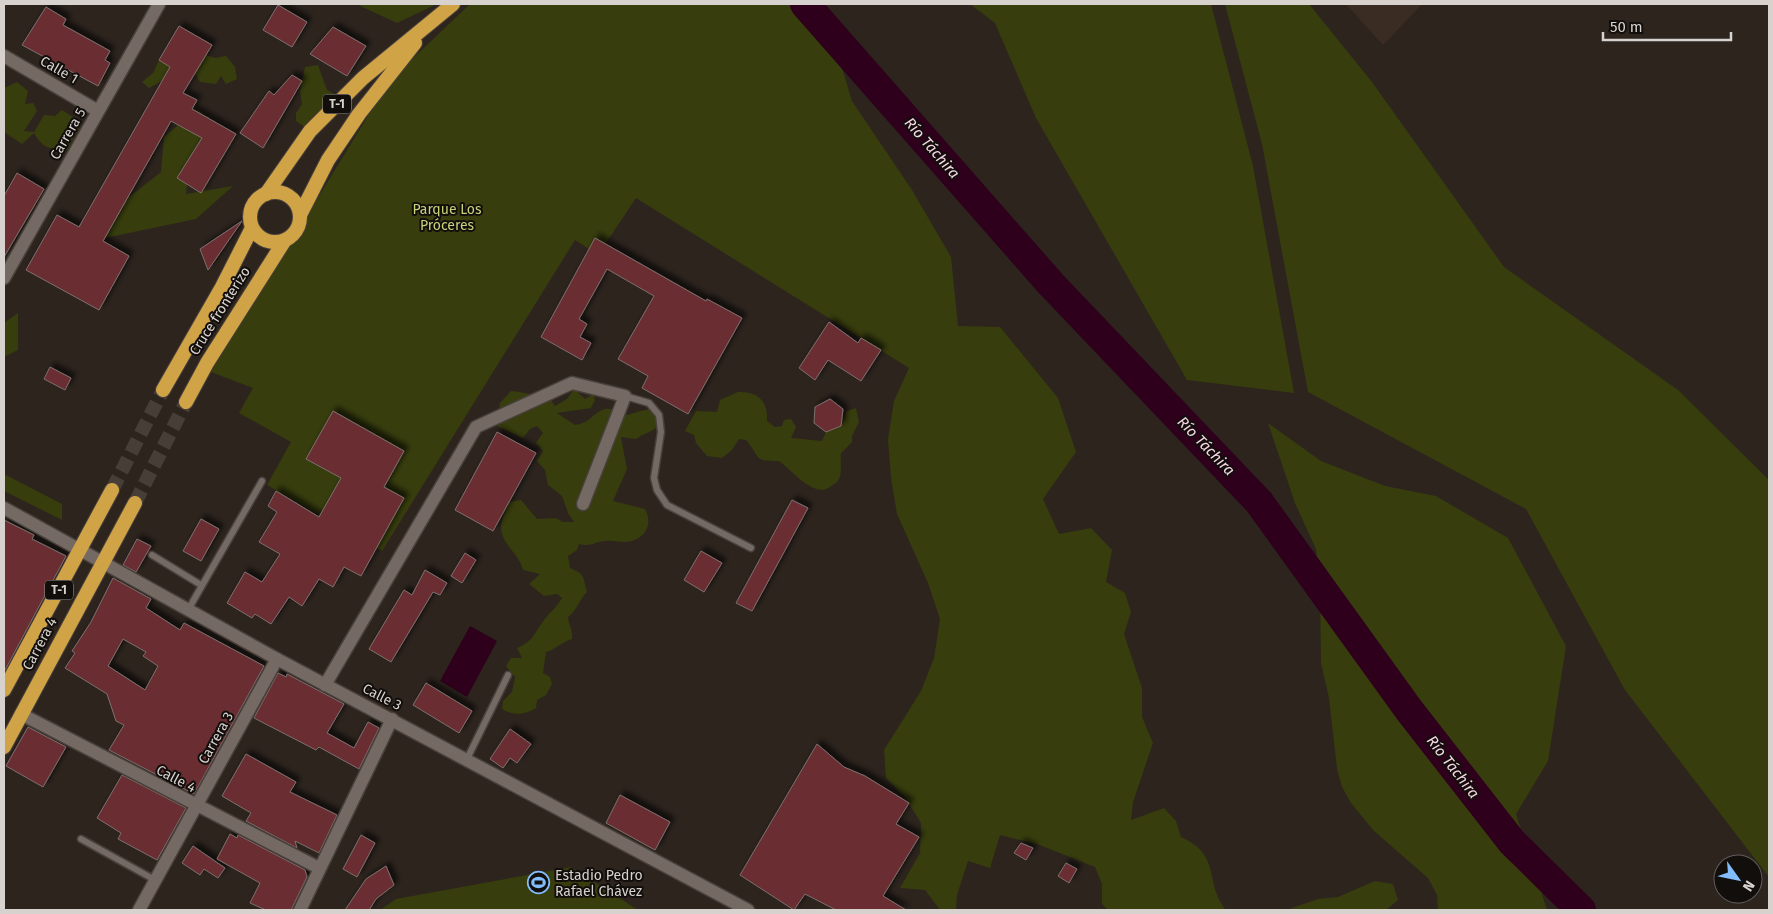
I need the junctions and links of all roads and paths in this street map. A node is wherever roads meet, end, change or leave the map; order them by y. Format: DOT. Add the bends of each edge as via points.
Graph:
graph roads {
  1 [pos="159,4"];
  2 [pos="453,4"];
  3 [pos="424,30"];
  4 [pos="4,56"];
  5 [pos="98,111"];
  6 [pos="266,194"];
  7 [pos="300,215"];
  8 [pos="252,228"];
  9 [pos="285,240"];
  10 [pos="5,273"];
  11 [pos="164,390"];
  12 [pos="625,396"];
  13 [pos="186,402"];
  14 [pos="262,481"];
  15 [pos="112,490"];
  16 [pos="134,503"];
  17 [pos="583,504"];
  18 [pos="4,508"];
  19 [pos="751,548"];
  20 [pos="81,550"];
  21 [pos="152,555"];
  22 [pos="102,562"];
  23 [pos="201,585"];
  24 [pos="188,610"];
  25 [pos="277,659"];
  26 [pos="508,675"];
  27 [pos="325,685"];
  28 [pos="4,690"];
  29 [pos="21,714"];
  30 [pos="392,719"];
  31 [pos="4,747"];
  32 [pos="467,759"];
  33 [pos="196,806"];
  34 [pos="81,839"];
  35 [pos="319,868"];
  36 [pos="155,880"];
  37 [pos="139,910"];
  38 [pos="300,910"];
  39 [pos="748,910"];
  1 -- 5 [label="street, Carrera 5"];
  2 -- 3 [label="highway"];
  3 -- 6 [label="highway, Cruce fronterizo / T-1" via="363,78 310,131"];
  3 -- 7 [label="highway, Cruce fronterizo / T-1" via="328,160"];
  4 -- 5 [label="street, Calle 1"];
  5 -- 10 [label="street, Carrera 5"];
  6 -- 7 [label="highway" via="273,192 288,196"];
  6 -- 8 [label="highway, Cruce fronterizo / T-1" via="253,204 250,212"];
  7 -- 9 [label="highway, Cruce fronterizo / T-1" via="296,230"];
  8 -- 9 [label="highway" via="266,240"];
  8 -- 11 [label="highway, Cruce fronterizo / T-1"];
  9 -- 13 [label="highway, Cruce fronterizo / T-1"];
  12 -- 17 [label="street"];
  12 -- 19 [label="lane" via="649,403 659,415 661,432 654,478 657,490 667,505"];
  12 -- 27 [label="street" via="572,382 476,427"];
  14 -- 23 [label="lane"];
  15 -- 20 [label="highway, Carrera 4 / T-1"];
  16 -- 22 [label="highway, Carrera 4 / T-1"];
  18 -- 20 [label="street, Calle 3"];
  20 -- 22 [label="street, Calle 3"];
  20 -- 28 [label="highway, Carrera 4 / T-1"];
  21 -- 23 [label="lane"];
  22 -- 24 [label="street, Calle 3"];
  22 -- 29 [label="highway, Carrera 4 / T-1"];
  23 -- 24 [label="lane"];
  24 -- 25 [label="street, Calle 3"];
  25 -- 27 [label="street, Calle 3"];
  25 -- 33 [label="street, Carrera 3"];
  26 -- 32 [label="lane"];
  27 -- 30 [label="street, Calle 3"];
  29 -- 31 [label="highway, Carrera 4 / T-1"];
  29 -- 33 [label="street, Calle 4"];
  30 -- 32 [label="street, Calle 3"];
  30 -- 35 [label="street"];
  32 -- 39 [label="street, Calle 3"];
  33 -- 35 [label="street, Calle 4"];
  33 -- 36 [label="street, Carrera 3"];
  34 -- 36 [label="lane"];
  35 -- 38 [label="street"];
  36 -- 37 [label="street, Carrera 3"];
}
